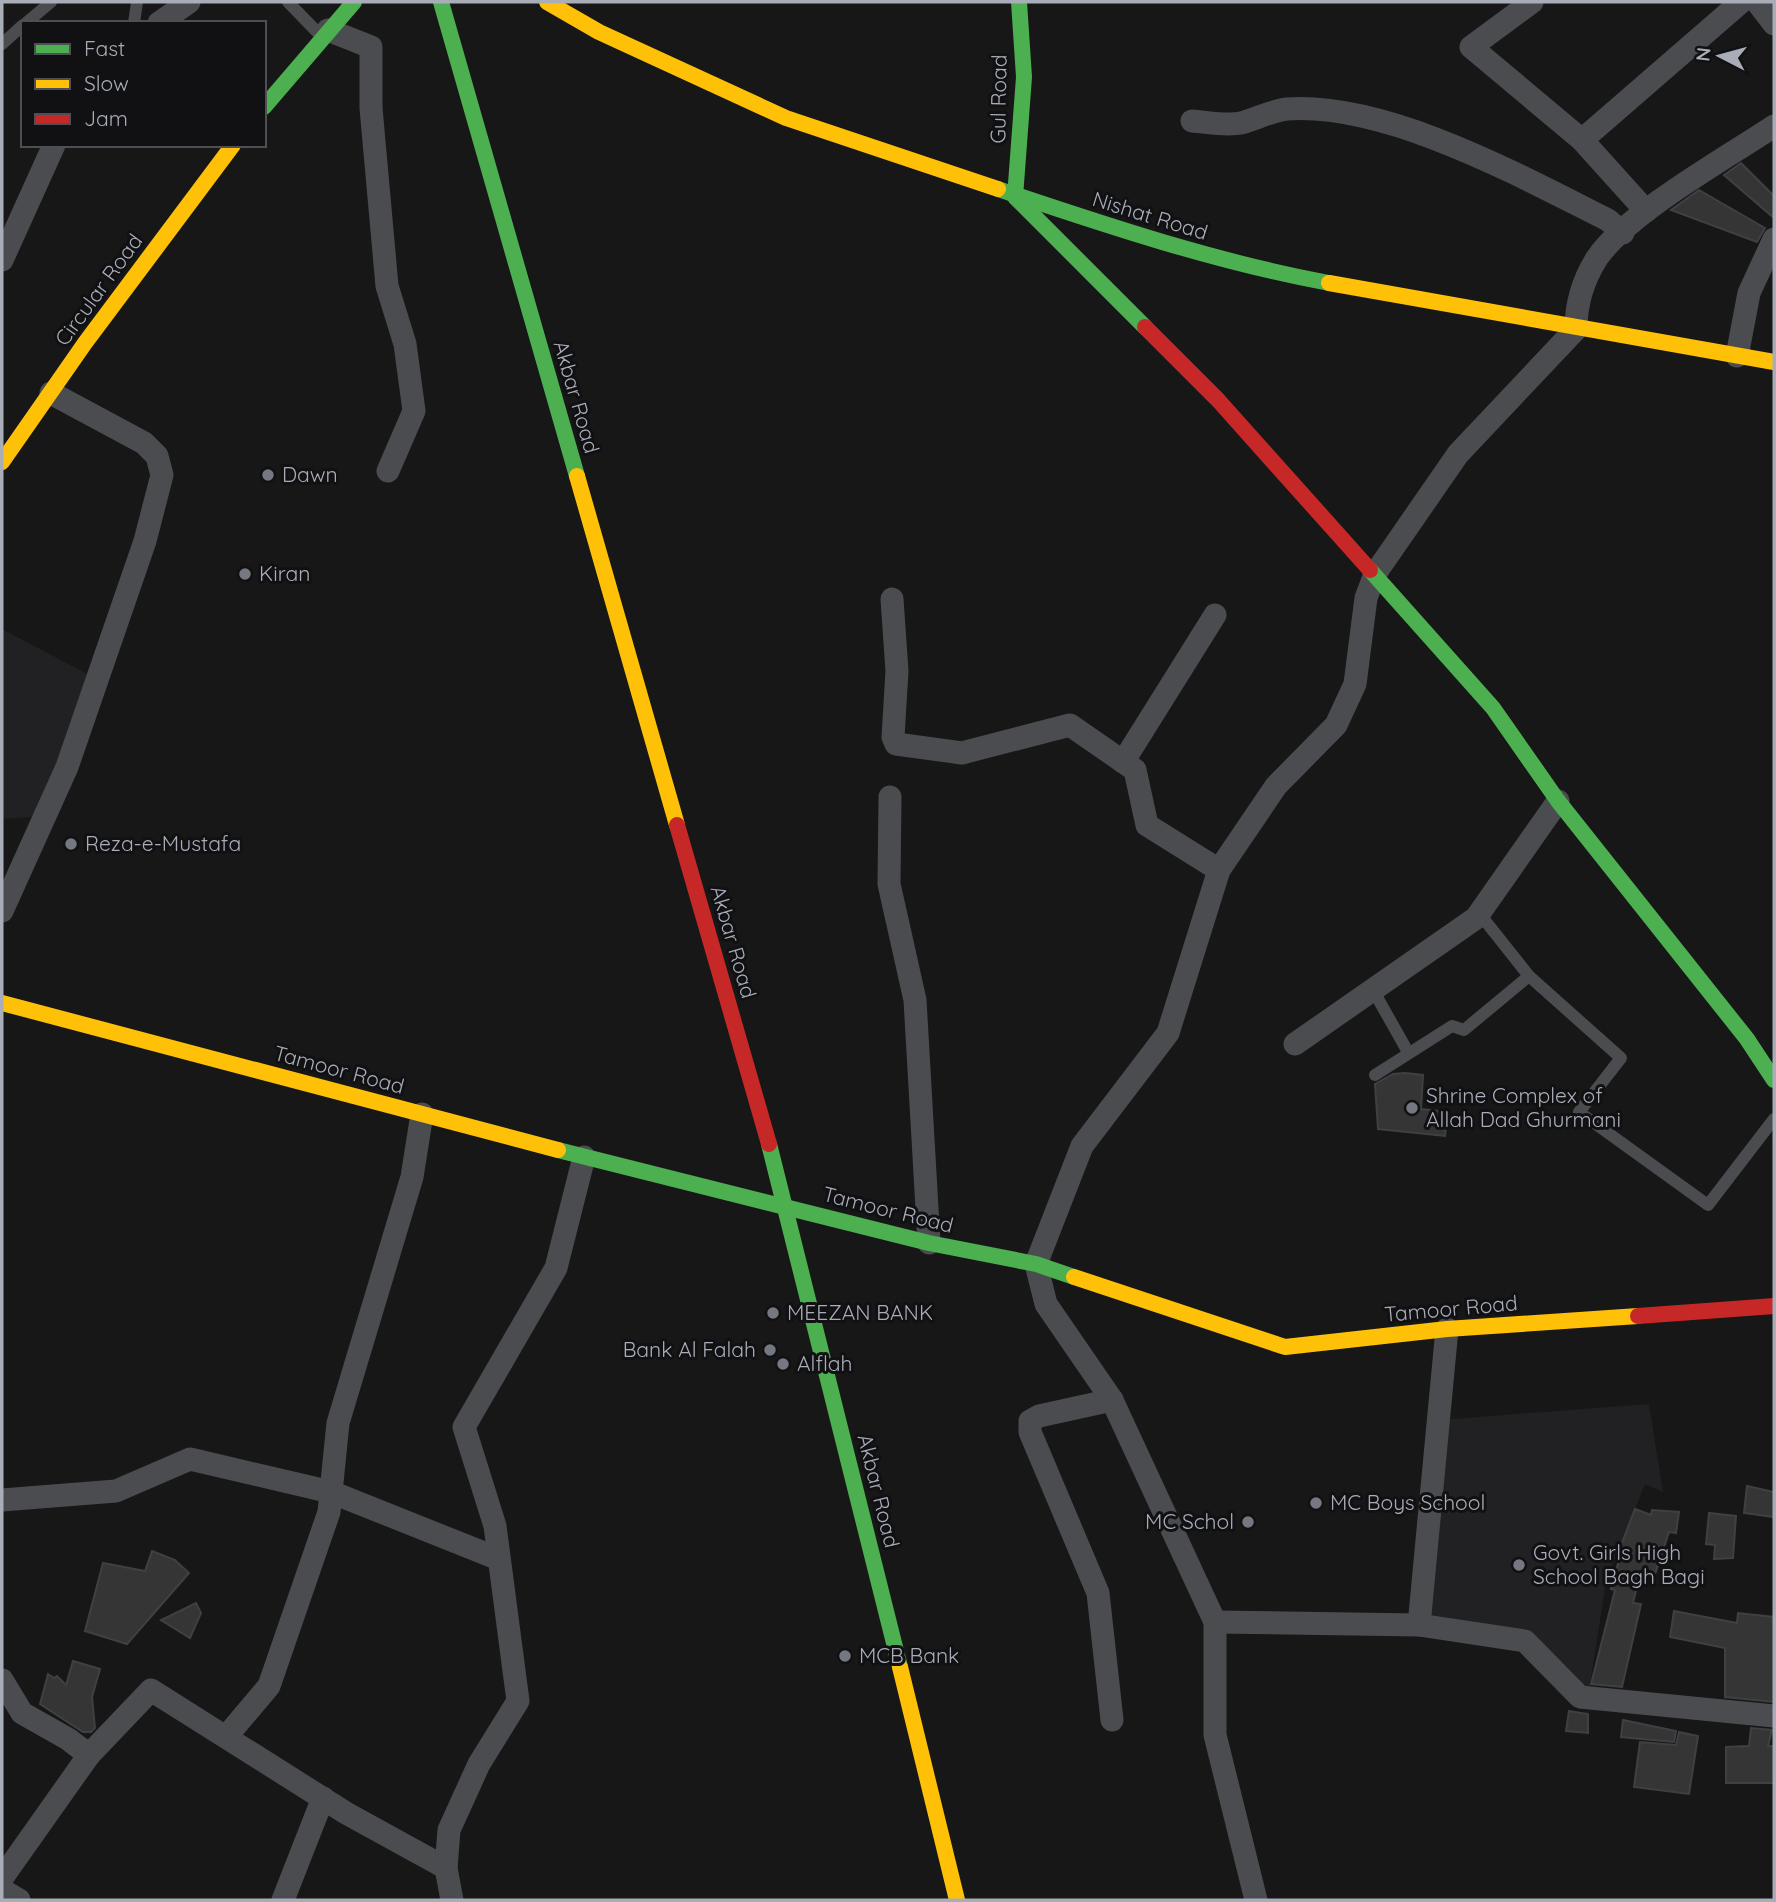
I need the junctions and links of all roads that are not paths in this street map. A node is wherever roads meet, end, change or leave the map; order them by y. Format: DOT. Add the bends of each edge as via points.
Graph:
graph roads {
  1 [pos="51,2"];
  2 [pos="137,2"];
  3 [pos="189,2"];
  4 [pos="288,2"];
  5 [pos="354,2"];
  6 [pos="441,2"];
  7 [pos="547,2"];
  8 [pos="1019,2"];
  9 [pos="1532,2"];
  10 [pos="1741,2"];
  11 [pos="1758,2"];
  12 [pos="28,21"];
  13 [pos="134,21"];
  14 [pos="162,21"];
  15 [pos="1774,24"];
  16 [pos="21,27"];
  17 [pos="325,33"];
  18 [pos="2,44"];
  19 [pos="266,105"];
  20 [pos="1192,121"];
  21 [pos="1774,126"];
  22 [pos="1582,139"];
  23 [pos="53,147"];
  24 [pos="232,147"];
  25 [pos="1015,197"];
  26 [pos="1646,211"];
  27 [pos="1623,233"];
  28 [pos="1774,239"];
  29 [pos="2,260"];
  30 [pos="1576,329"];
  31 [pos="1737,356"];
  32 [pos="1774,362"];
  33 [pos="51,393"];
  34 [pos="2,462"];
  35 [pos="388,471"];
  36 [pos="1375,573"];
  37 [pos="892,599"];
  38 [pos="1215,615"];
  39 [pos="1123,762"];
  40 [pos="890,797"];
  41 [pos="1558,802"];
  42 [pos="1219,870"];
  43 [pos="2,911"];
  44 [pos="1479,913"];
  45 [pos="1529,976"];
  46 [pos="1373,990"];
  47 [pos="2,1003"];
  48 [pos="1295,1044"];
  49 [pos="1408,1052"];
  50 [pos="1374,1075"];
  51 [pos="1774,1080"];
  52 [pos="422,1114"];
  53 [pos="1774,1119"];
  54 [pos="584,1157"];
  55 [pos="787,1207"];
  56 [pos="929,1243"];
  57 [pos="1036,1264"];
  58 [pos="1774,1306"];
  59 [pos="1447,1329"];
  60 [pos="1112,1400"];
  61 [pos="331,1492"];
  62 [pos="2,1500"];
  63 [pos="499,1559"];
  64 [pos="1215,1622"];
  65 [pos="1419,1625"];
  66 [pos="2,1680"];
  67 [pos="1774,1716"];
  68 [pos="1112,1720"];
  69 [pos="226,1737"];
  70 [pos="89,1755"];
  71 [pos="323,1798"];
  72 [pos="446,1868"];
  73 [pos="2,1878"];
  74 [pos="2,1890"];
  75 [pos="19,1900"];
  76 [pos="283,1900"];
  77 [pos="452,1900"];
  78 [pos="957,1900"];
  79 [pos="1256,1900"];
  1 -- 12 [label="lane"];
  2 -- 13 [label="lane"];
  3 -- 14 [label="street"];
  4 -- 17 [label="lane"];
  5 -- 17 [label="street"];
  6 -- 55 [label="street, Akbar Road"];
  7 -- 25 [label="street, Nishat Road" via="599,32 786,118"];
  8 -- 25 [label="street, Gul Road" via="1024,77"];
  9 -- 22 [label="street" via="1471,47"];
  10 -- 22 [label="street"];
  11 -- 15 [label="street"];
  16 -- 18 [label="lane"];
  17 -- 19 [label="street"];
  17 -- 35 [label="street" via="371,47 371,108 387,286 405,344 414,411"];
  20 -- 27 [label="street" via="1238,123 1286,109 1362,117 1408,129 1488,161 1608,220"];
  21 -- 26 [label="street"];
  22 -- 26 [label="street"];
  23 -- 29 [label="street"];
  24 -- 33 [label="street, Circular Road"];
  25 -- 30 [label="street, Nishat Road" via="1265,271"];
  25 -- 36 [label="street" via="1218,400"];
  26 -- 27 [label="street"];
  27 -- 30 [label="street" via="1598,258 1576,304"];
  28 -- 31 [label="street" via="1749,293"];
  30 -- 31 [label="street, Nishat Road"];
  30 -- 36 [label="street" via="1458,454"];
  31 -- 32 [label="street, Nishat Road"];
  33 -- 34 [label="street, Circular Road"];
  33 -- 43 [label="street" via="144,443 157,456 162,474 145,541 67,767"];
  36 -- 41 [label="street" via="1493,708"];
  36 -- 42 [label="street" via="1366,598 1355,684 1336,725 1276,786"];
  37 -- 39 [label="street" via="896,744 962,753 1070,725"];
  38 -- 39 [label="street"];
  39 -- 42 [label="street" via="1135,770 1147,825"];
  40 -- 56 [label="street" via="889,884 915,1000"];
  41 -- 44 [label="street"];
  41 -- 51 [label="street" via="1747,1039"];
  42 -- 57 [label="street" via="1168,1033 1082,1146"];
  44 -- 45 [label="lane"];
  44 -- 46 [label="street"];
  45 -- 49 [label="lane" via="1464,1030 1452,1026"];
  45 -- 53 [label="lane" via="1621,1058 1578,1112 1708,1205"];
  46 -- 48 [label="street"];
  46 -- 49 [label="lane"];
  47 -- 52 [label="street, Tamoor Road"];
  49 -- 50 [label="lane"];
  52 -- 54 [label="street, Tamoor Road"];
  52 -- 61 [label="street" via="412,1177 338,1423"];
  54 -- 55 [label="street, Tamoor Road"];
  54 -- 63 [label="street" via="556,1268 464,1427 495,1527"];
  55 -- 56 [label="street, Tamoor Road"];
  55 -- 78 [label="street, Akbar Road"];
  56 -- 57 [label="street, Tamoor Road"];
  57 -- 59 [label="street, Tamoor Road" via="1285,1347"];
  57 -- 60 [label="street" via="1046,1304"];
  58 -- 59 [label="street, Tamoor Road"];
  59 -- 65 [label="street"];
  60 -- 64 [label="street"];
  60 -- 68 [label="street" via="1030,1421 1030,1432 1098,1593"];
  61 -- 62 [label="street" via="190,1459 116,1492"];
  61 -- 63 [label="street"];
  61 -- 69 [label="street" via="269,1686"];
  63 -- 72 [label="street" via="518,1701 479,1764 449,1830"];
  64 -- 65 [label="street"];
  64 -- 79 [label="street" via="1215,1735"];
  65 -- 67 [label="street" via="1525,1641 1580,1697"];
  66 -- 70 [label="street" via="22,1713"];
  69 -- 70 [label="street" via="151,1689"];
  69 -- 71 [label="street"];
  70 -- 73 [label="street"];
  71 -- 72 [label="street"];
  71 -- 76 [label="street"];
  72 -- 77 [label="street"];
  74 -- 75 [label="street"];
}
